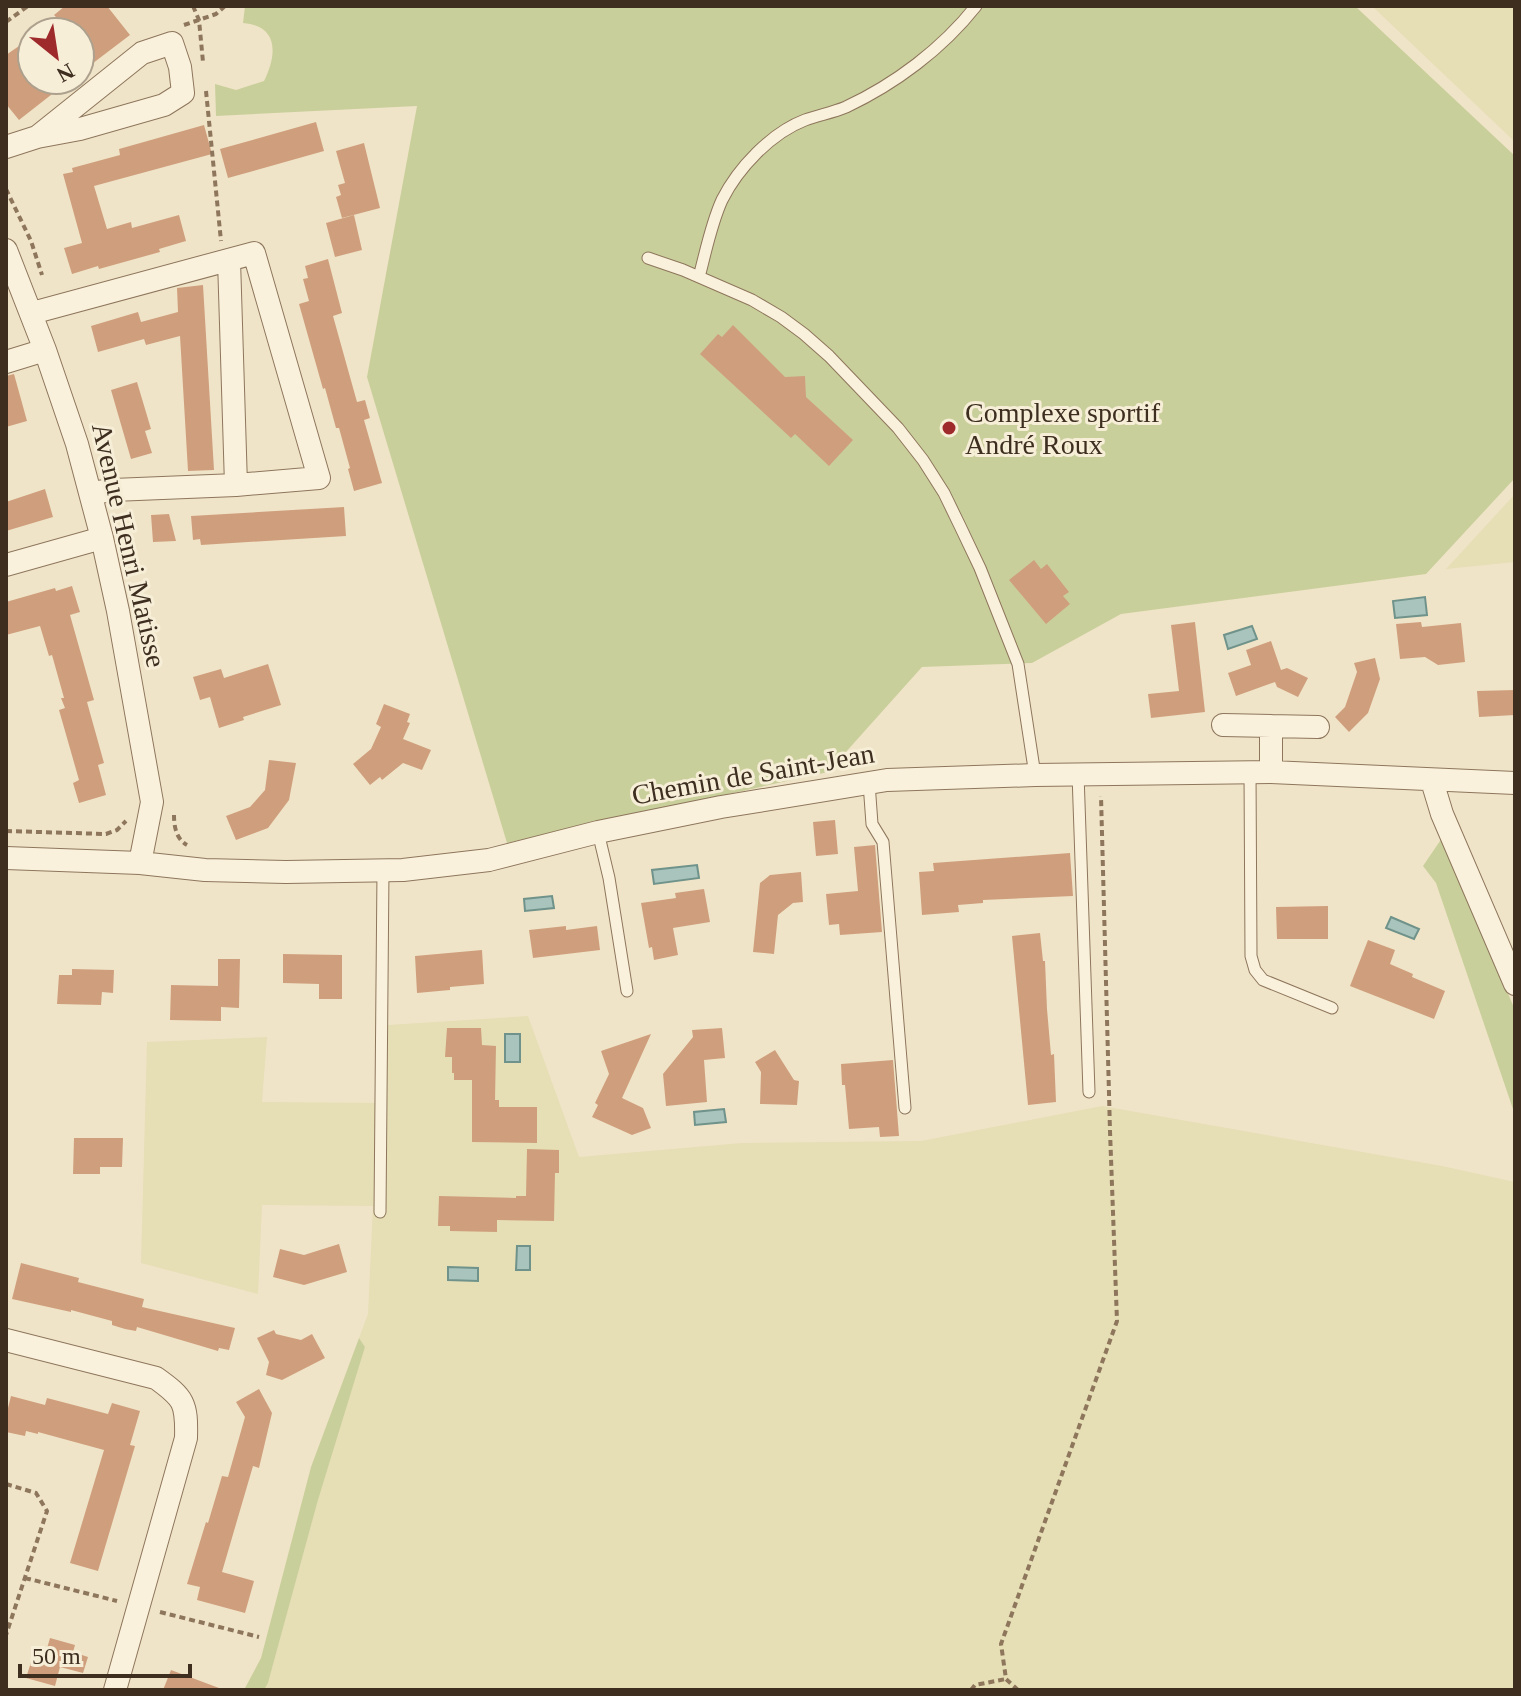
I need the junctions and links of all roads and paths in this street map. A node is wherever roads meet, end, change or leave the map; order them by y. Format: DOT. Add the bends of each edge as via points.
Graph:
graph roads {
  1 [pos="28,6"];
  2 [pos="193,6"];
  3 [pos="225,6"];
  4 [pos="976,6"];
  5 [pos="199,20"];
  6 [pos="6,22"];
  7 [pos="184,25"];
  8 [pos="204,65"];
  9 [pos="205,79"];
  10 [pos="37,137"];
  11 [pos="6,147"];
  12 [pos="6,250"];
  13 [pos="648,258"];
  14 [pos="226,261"];
  15 [pos="699,277"];
  16 [pos="32,313"];
  17 [pos="45,350"];
  18 [pos="6,362"];
  19 [pos="236,485"];
  20 [pos="91,493"];
  21 [pos="102,538"];
  22 [pos="6,565"];
  23 [pos="1223,725"];
  24 [pos="1271,726"];
  25 [pos="1318,727"];
  26 [pos="1260,772"];
  27 [pos="1089,774"];
  28 [pos="1035,775"];
  29 [pos="1432,781"];
  30 [pos="869,783"];
  31 [pos="1515,783"];
  32 [pos="163,800"];
  33 [pos="6,831"];
  34 [pos="598,832"];
  35 [pos="6,858"];
  36 [pos="140,863"];
  37 [pos="205,870"];
  38 [pos="383,870"];
  39 [pos="1515,984"];
  40 [pos="627,991"];
  41 [pos="1332,1008"];
  42 [pos="1089,1092"];
  43 [pos="905,1108"];
  44 [pos="380,1212"];
  45 [pos="6,1340"];
  46 [pos="6,1484"];
  47 [pos="6,1635"];
  48 [pos="1006,1679"];
  49 [pos="115,1690"];
  50 [pos="971,1690"];
  51 [pos="1018,1690"];
  1 -- 6 [label="path"];
  2 -- 5 [label="path"];
  3 -- 5 [label="path"];
  4 -- 15 [label="lane" via="913,66 847,106 802,121 762,148 723,198"];
  5 -- 7 [label="path"];
  5 -- 8 [label="path"];
  9 -- 14 [label="path"];
  10 -- 10 [label="street" via="164,105 183,93 172,43 142,53"];
  10 -- 11 [label="street"];
  12 -- 16 [label="street, Avenue Henri Matisse"];
  13 -- 15 [label="lane"];
  14 -- 16 [label="street"];
  14 -- 19 [label="street"];
  14 -- 19 [label="street" via="254,253 319,478"];
  15 -- 28 [label="lane" via="752,300 804,334 923,460 980,568 1018,664"];
  16 -- 17 [label="street, Avenue Henri Matisse"];
  17 -- 18 [label="street"];
  17 -- 20 [label="street, Avenue Henri Matisse"];
  19 -- 20 [label="street"];
  20 -- 21 [label="street, Avenue Henri Matisse"];
  21 -- 22 [label="street"];
  21 -- 32 [label="street, Avenue Henri Matisse"];
  23 -- 24 [label="street"];
  24 -- 25 [label="street"];
  24 -- 26 [label="street"];
  26 -- 27 [label="street, Chemin de Saint-Jean"];
  26 -- 29 [label="street, Chemin de Saint-Jean"];
  26 -- 41 [label="lane" via="1251,956 1255,970 1263,980"];
  27 -- 28 [label="street, Chemin de Saint-Jean"];
  27 -- 42 [label="lane"];
  27 -- 48 [label="path" via="1117,1321 1001,1644"];
  28 -- 30 [label="street, Chemin de Saint-Jean"];
  29 -- 31 [label="street, Chemin de Saint-Jean"];
  29 -- 39 [label="street"];
  30 -- 34 [label="street, Chemin de Saint-Jean"];
  30 -- 43 [label="lane" via="872,824 883,842"];
  32 -- 33 [label="path" via="137,802 126,821 106,834"];
  32 -- 36 [label="street, Avenue Henri Matisse"];
  32 -- 37 [label="path" via="177,835 198,850"];
  34 -- 38 [label="street, Chemin de Saint-Jean" via="489,860"];
  34 -- 40 [label="lane"];
  35 -- 36 [label="street, Chemin de Saint-Jean"];
  36 -- 37 [label="street, Chemin de Saint-Jean"];
  37 -- 38 [label="street, Chemin de Saint-Jean"];
  38 -- 44 [label="lane"];
  45 -- 49 [label="street" via="156,1378 176,1392 187,1412 186,1438"];
  46 -- 47 [label="path" via="36,1493 47,1511"];
  48 -- 50 [label="path"];
  48 -- 51 [label="path"];
}
